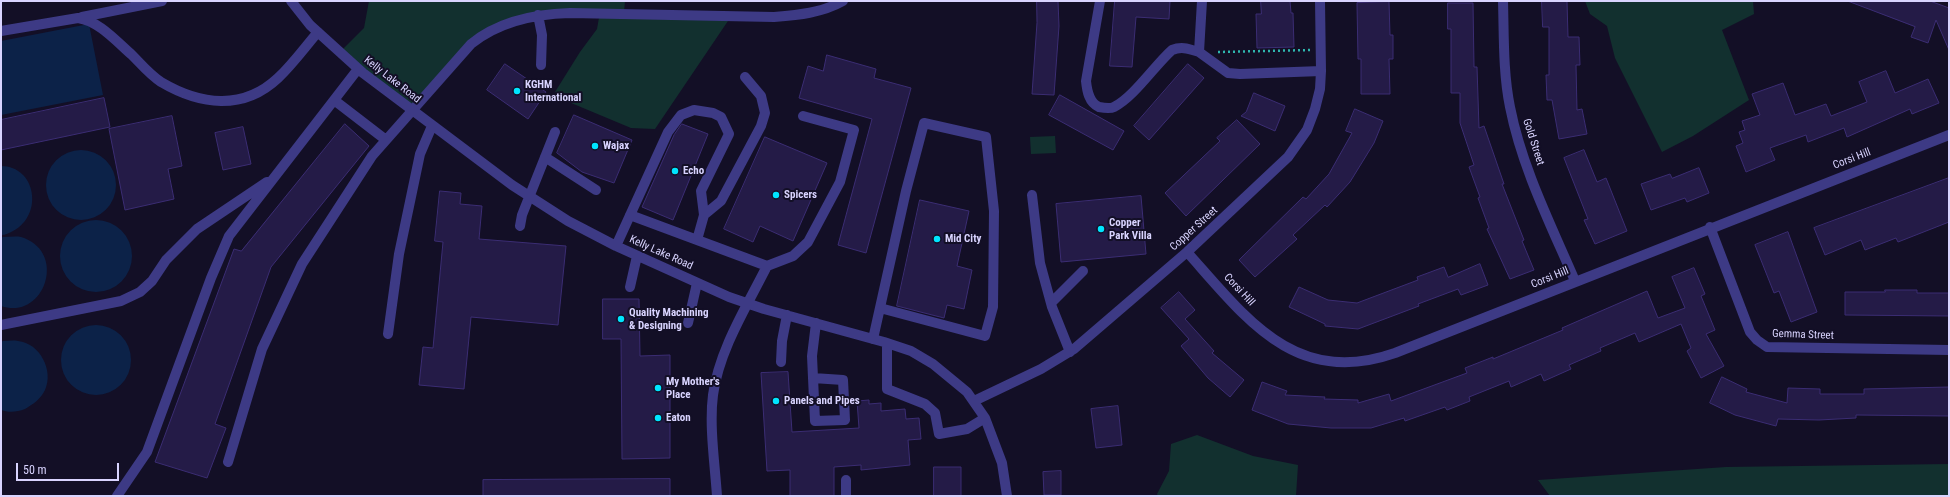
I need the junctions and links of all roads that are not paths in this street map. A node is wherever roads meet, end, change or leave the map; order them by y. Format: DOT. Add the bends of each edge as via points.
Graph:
graph roads {
  1 [pos="162,1"];
  2 [pos="843,1"];
  3 [pos="1100,1"];
  4 [pos="1202,1"];
  5 [pos="1320,1"];
  6 [pos="1503,1"];
  7 [pos="294,2"];
  8 [pos="538,15"];
  9 [pos="78,18"];
  10 [pos="1,31"];
  11 [pos="318,32"];
  12 [pos="1199,52"];
  13 [pos="541,65"];
  14 [pos="358,69"];
  15 [pos="1321,71"];
  16 [pos="745,77"];
  17 [pos="334,100"];
  18 [pos="412,111"];
  19 [pos="803,116"];
  20 [pos="432,126"];
  21 [pos="555,132"];
  22 [pos="1949,135"];
  23 [pos="386,140"];
  24 [pos="545,157"];
  25 [pos="274,178"];
  26 [pos="596,190"];
  27 [pos="1032,195"];
  28 [pos="529,196"];
  29 [pos="630,215"];
  30 [pos="704,215"];
  31 [pos="520,226"];
  32 [pos="1710,227"];
  33 [pos="697,240"];
  34 [pos="616,246"];
  35 [pos="1187,252"];
  36 [pos="637,256"];
  37 [pos="767,266"];
  38 [pos="1083,271"];
  39 [pos="1575,281"];
  40 [pos="697,283"];
  41 [pos="630,287"];
  42 [pos="748,303"];
  43 [pos="1051,303"];
  44 [pos="880,308"];
  45 [pos="787,315"];
  46 [pos="816,323"];
  47 [pos="688,324"];
  48 [pos="1,325"];
  49 [pos="388,334"];
  50 [pos="873,339"];
  51 [pos="887,343"];
  52 [pos="1949,350"];
  53 [pos="1070,352"];
  54 [pos="782,362"];
  55 [pos="813,378"];
  56 [pos="974,401"];
  57 [pos="985,418"];
  58 [pos="228,462"];
  59 [pos="846,480"];
  60 [pos="118,496"];
  61 [pos="717,496"];
  62 [pos="846,496"];
  63 [pos="1006,496"];
  1 -- 9 [label="street"];
  2 -- 8 [label="street" via="832,8 774,17 570,13"];
  3 -- 12 [label="street" via="1086,81 1086,91 1096,105 1103,108 1117,105 1132,93 1172,50 1185,47"];
  4 -- 12 [label="street"];
  5 -- 15 [label="street, Copper Street"];
  6 -- 39 [label="street, Gold Street" via="1507,89 1514,126 1521,151"];
  7 -- 11 [label="street, Kelly Lake Road"];
  8 -- 13 [label="street" via="542,35"];
  8 -- 18 [label="street" via="499,26 482,35"];
  9 -- 10 [label="street"];
  9 -- 11 [label="street" via="89,20 114,39 160,81 189,95 213,102 231,101 258,92 278,78"];
  11 -- 14 [label="street, Kelly Lake Road"];
  12 -- 15 [label="street" via="1228,73"];
  14 -- 17 [label="street"];
  14 -- 18 [label="street, Kelly Lake Road"];
  15 -- 35 [label="street, Copper Street" via="1320,89 1307,130 1288,157"];
  16 -- 30 [label="street" via="761,96 765,113 761,126 721,201"];
  17 -- 23 [label="street"];
  17 -- 25 [label="street"];
  18 -- 20 [label="street, Kelly Lake Road"];
  18 -- 23 [label="street"];
  19 -- 37 [label="street" via="854,130 840,182 808,242 792,256"];
  20 -- 28 [label="street, Kelly Lake Road"];
  20 -- 49 [label="street" via="420,154 399,254"];
  21 -- 24 [label="street"];
  22 -- 32 [label="street, Corsi Hill"];
  23 -- 58 [label="street" via="372,156 302,264 262,349"];
  24 -- 26 [label="street"];
  24 -- 28 [label="street"];
  25 -- 48 [label="street" via="197,229 166,260 152,281 140,292 121,301"];
  25 -- 60 [label="street" via="229,236 147,452"];
  27 -- 43 [label="street" via="1040,262"];
  28 -- 31 [label="street"];
  28 -- 34 [label="street, Kelly Lake Road"];
  29 -- 30 [label="street" via="668,132 681,115 694,110 721,117 729,134 701,191"];
  29 -- 33 [label="street"];
  29 -- 34 [label="street"];
  30 -- 33 [label="street"];
  32 -- 39 [label="street, Corsi Hill"];
  32 -- 52 [label="street, Gemma Street" via="1750,332 1767,346"];
  33 -- 37 [label="street"];
  34 -- 36 [label="street, Kelly Lake Road"];
  35 -- 39 [label="street, Corsi Hill" via="1249,319 1271,338 1304,355 1343,363 1369,361 1395,353"];
  35 -- 53 [label="street, Copper Street"];
  36 -- 40 [label="street, Kelly Lake Road"];
  36 -- 41 [label="street"];
  37 -- 42 [label="street"];
  38 -- 43 [label="street"];
  40 -- 42 [label="street, Kelly Lake Road"];
  40 -- 47 [label="street"];
  42 -- 45 [label="street, Kelly Lake Road"];
  42 -- 61 [label="street" via="726,349 715,386 713,408"];
  43 -- 53 [label="street"];
  44 -- 44 [label="street" via="924,123 986,137 994,210 993,307 985,336"];
  44 -- 50 [label="street"];
  45 -- 46 [label="street, Kelly Lake Road"];
  45 -- 54 [label="street" via="782,341"];
  46 -- 50 [label="street, Kelly Lake Road"];
  46 -- 55 [label="street" via="812,356"];
  50 -- 51 [label="street, Kelly Lake Road"];
  51 -- 56 [label="street, Kelly Lake Road" via="910,351 933,364"];
  51 -- 57 [label="street" via="887,389 925,404 935,413 939,434 967,429"];
  53 -- 56 [label="street, Copper Street"];
  55 -- 55 [label="street" via="815,421 845,420 843,380"];
  56 -- 57 [label="street, Kelly Lake Road"];
  57 -- 63 [label="street, Kelly Lake Road" via="1002,463"];
  59 -- 62 [label="street"];
}
